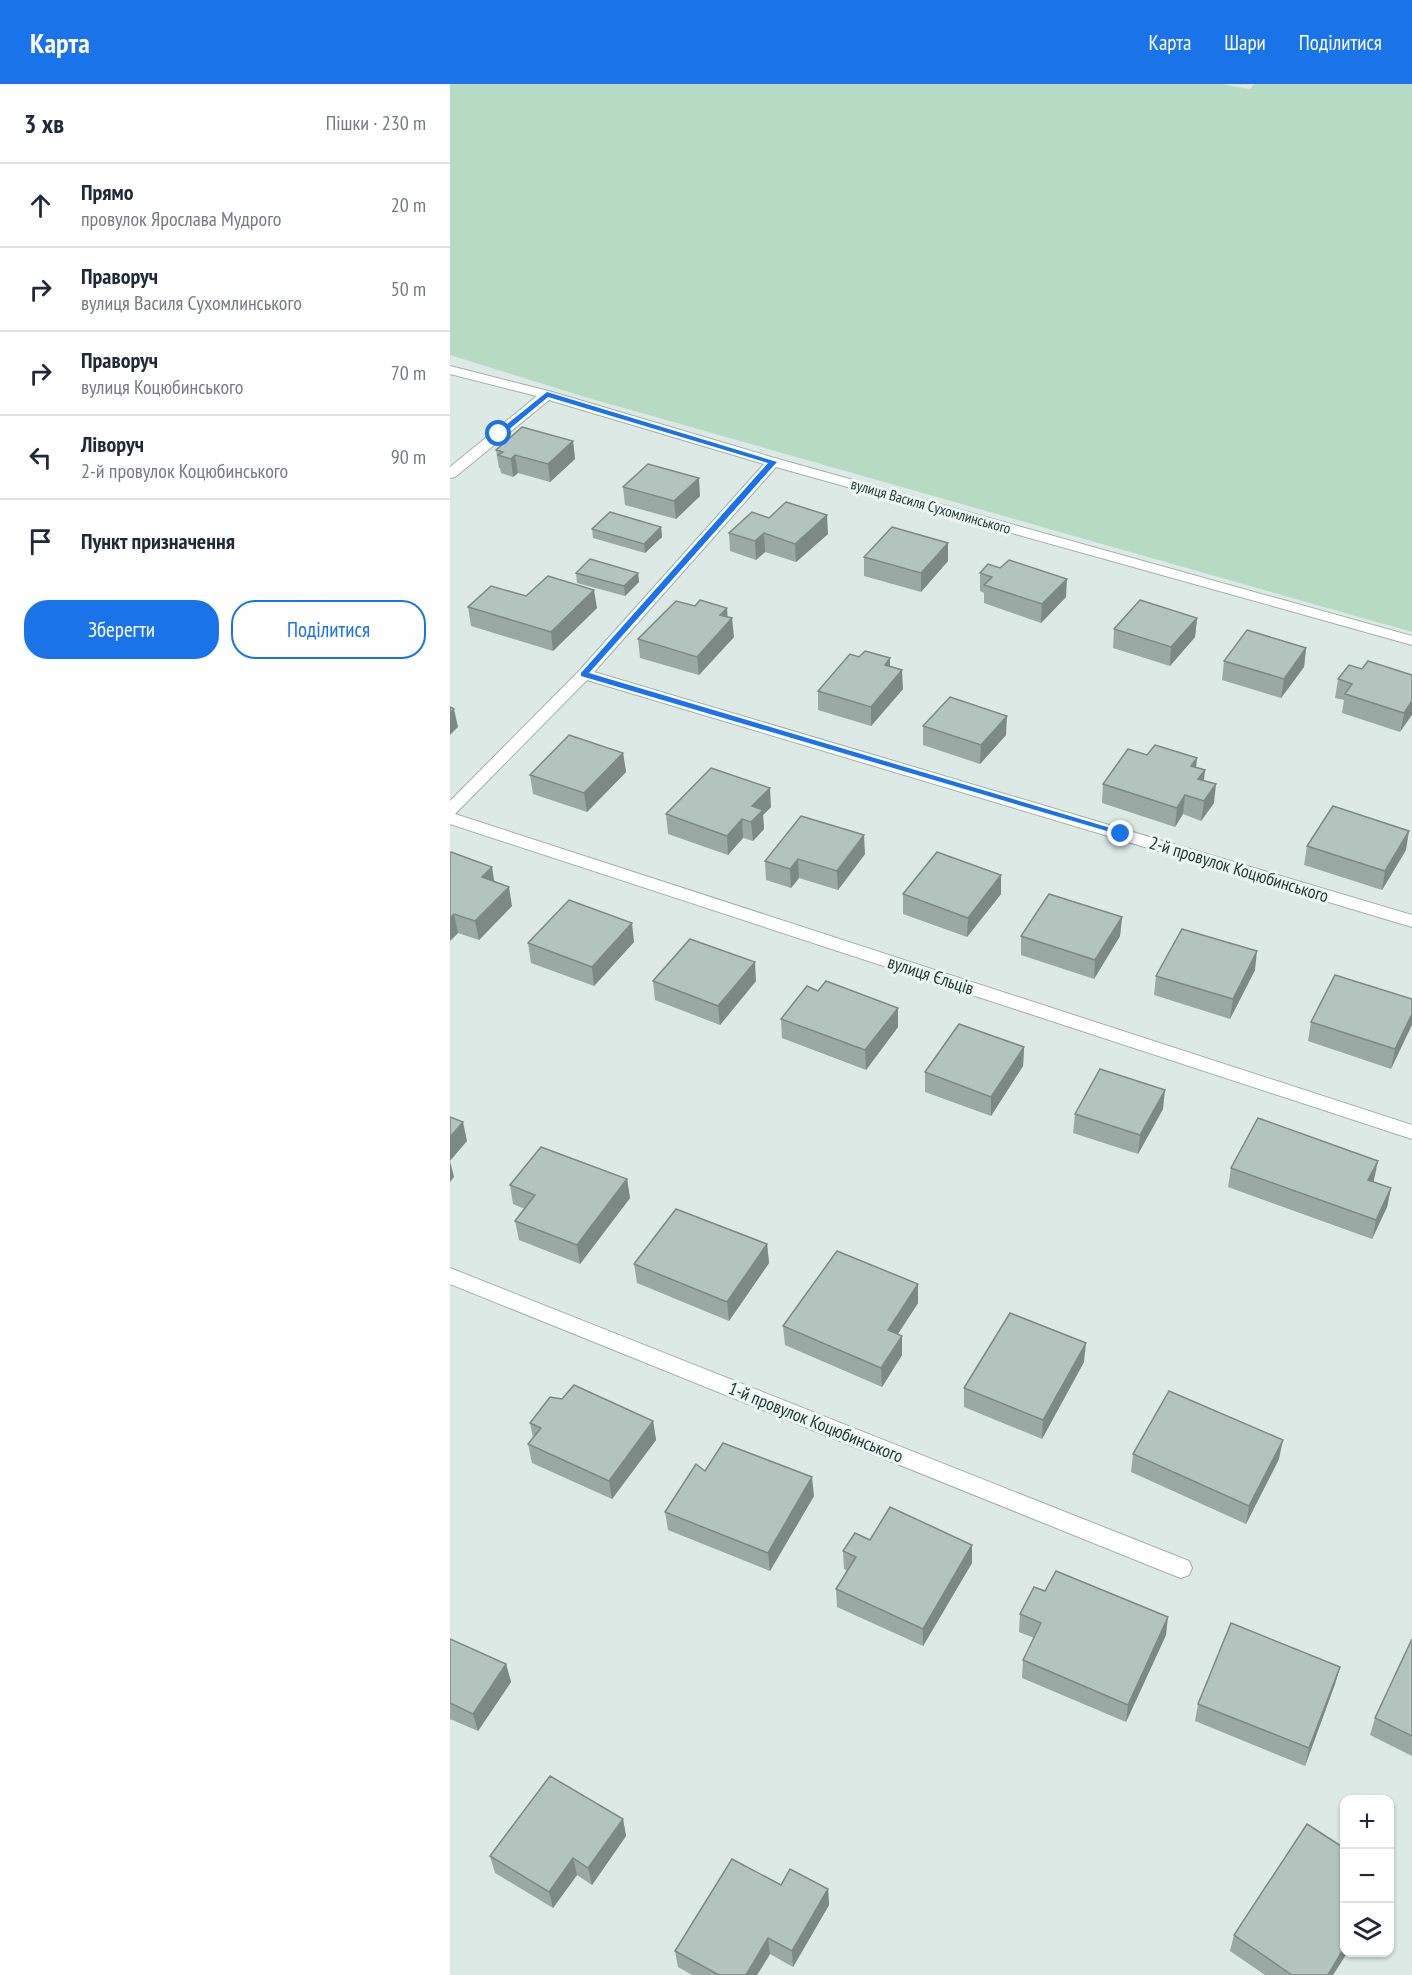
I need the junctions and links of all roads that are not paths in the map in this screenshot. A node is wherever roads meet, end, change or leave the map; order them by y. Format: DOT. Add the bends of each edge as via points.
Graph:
graph roads {
  1 [pos="450,370"];
  2 [pos="547,394"];
  3 [pos="773,462"];
  4 [pos="450,474"];
  5 [pos="1412,641"];
  6 [pos="584,674"];
  7 [pos="450,810"];
  8 [pos="450,818"];
  9 [pos="1412,921"];
  10 [pos="1412,1132"];
  11 [pos="450,1276"];
  12 [pos="1182,1568"];
  1 -- 2 [label="street, вулиця Василя Сухомлинського"];
  2 -- 3 [label="street, вулиця Василя Сухомлинського"];
  2 -- 4 [label="street"];
  3 -- 5 [label="street, вулиця Василя Сухомлинського"];
  3 -- 6 [label="street"];
  6 -- 7 [label="street"];
  6 -- 9 [label="street, 2-й провулок Коцюбинського"];
  8 -- 10 [label="street, вулиця Єльців"];
  11 -- 12 [label="street, 1-й провулок Коцюбинського"];
}
